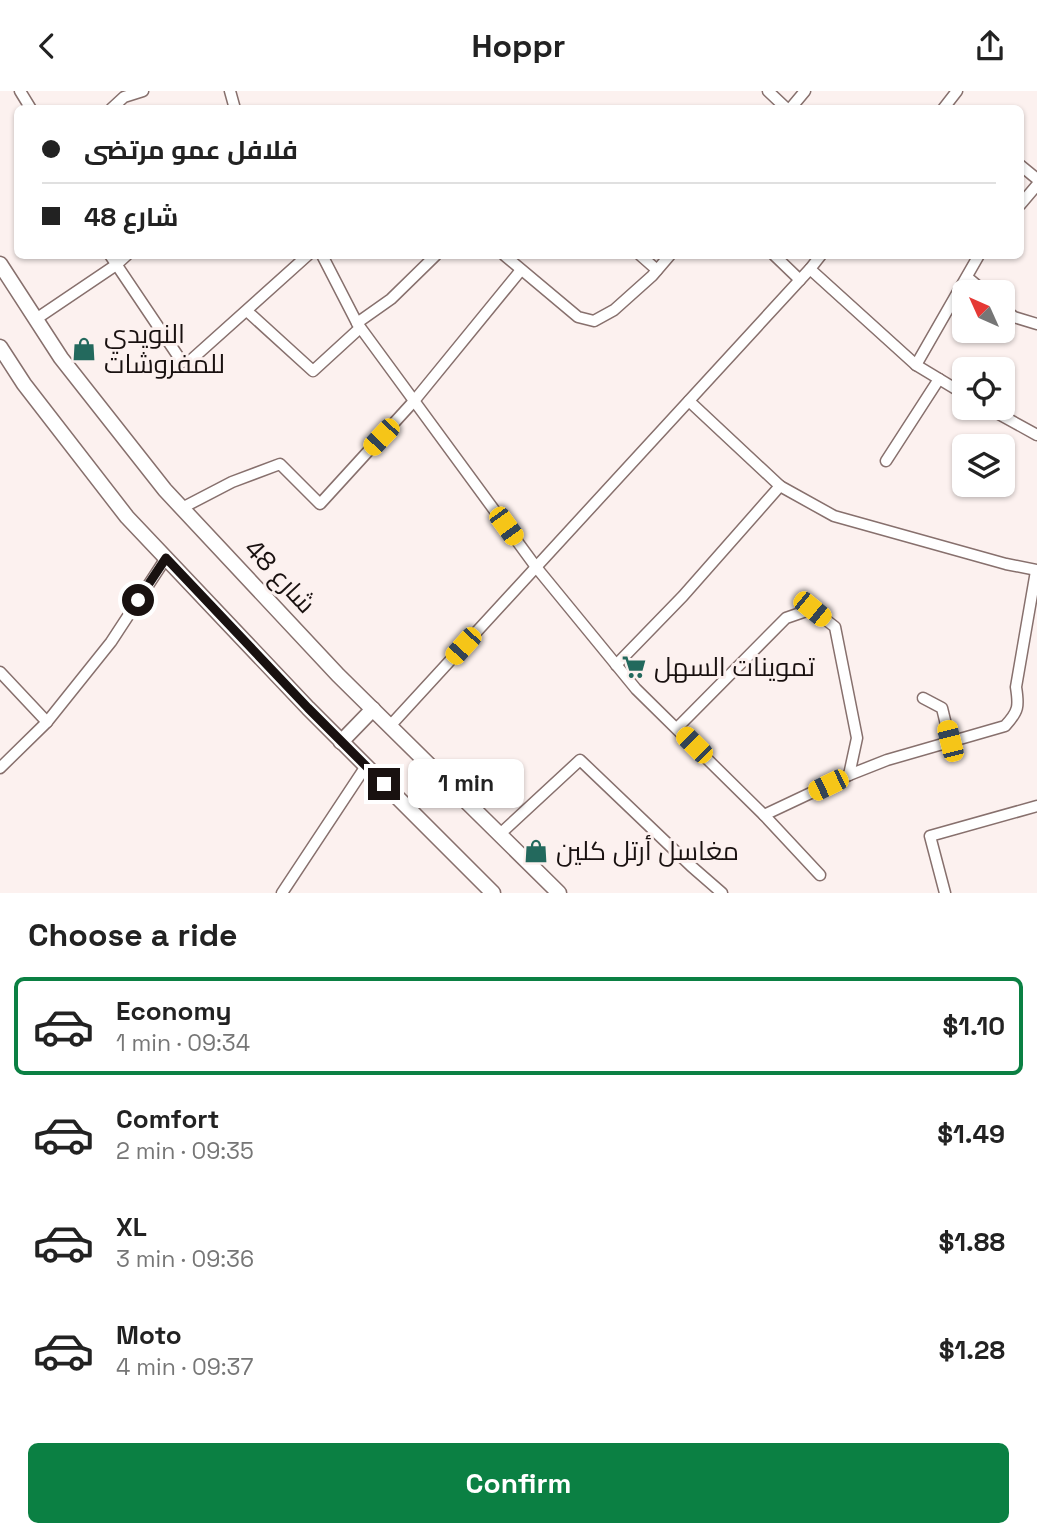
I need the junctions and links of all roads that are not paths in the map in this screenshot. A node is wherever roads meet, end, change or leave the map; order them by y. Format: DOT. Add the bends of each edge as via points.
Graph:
graph roads {
  1 [pos="143,91"];
  2 [pos="768,91"];
  3 [pos="804,91"];
  4 [pos="115,105"];
  5 [pos="784,105"];
  6 [pos="792,105"];
  7 [pos="1037,185"];
  8 [pos="1024,200"];
  9 [pos="304,259"];
  10 [pos="324,259"];
  11 [pos="432,259"];
  12 [pos="509,259"];
  13 [pos="645,259"];
  14 [pos="667,259"];
  15 [pos="778,259"];
  16 [pos="818,259"];
  17 [pos="977,259"];
  18 [pos="113,260"];
  19 [pos="0,264"];
  20 [pos="810,269"];
  21 [pos="521,270"];
  22 [pos="657,270"];
  23 [pos="967,277"];
  24 [pos="800,280"];
  25 [pos="971,280"];
  26 [pos="247,311"];
  27 [pos="1015,317"];
  28 [pos="36,319"];
  29 [pos="1037,324"];
  30 [pos="358,325"];
  31 [pos="0,347"];
  32 [pos="916,365"];
  33 [pos="939,379"];
  34 [pos="952,387"];
  35 [pos="414,401"];
  36 [pos="689,401"];
  37 [pos="1008,420"];
  38 [pos="1037,435"];
  39 [pos="886,461"];
  40 [pos="780,486"];
  41 [pos="182,507"];
  42 [pos="166,558"];
  43 [pos="536,567"];
  44 [pos="1036,571"];
  45 [pos="616,665"];
  46 [pos="0,672"];
  47 [pos="923,698"];
  48 [pos="373,709"];
  49 [pos="47,722"];
  50 [pos="390,726"];
  51 [pos="677,728"];
  52 [pos="950,741"];
  53 [pos="341,742"];
  54 [pos="366,766"];
  55 [pos="0,768"];
  56 [pos="849,775"];
  57 [pos="1037,806"];
  58 [pos="764,815"];
  59 [pos="500,834"];
  60 [pos="820,875"];
  61 [pos="282,893"];
  62 [pos="493,893"];
  63 [pos="559,893"];
  64 [pos="722,893"];
  65 [pos="945,893"];
  1 -- 4 [label="street"];
  2 -- 5 [label="street"];
  3 -- 6 [label="street"];
  7 -- 8 [label="street"];
  9 -- 26 [label="street"];
  10 -- 30 [label="street"];
  11 -- 30 [label="street"];
  12 -- 21 [label="street"];
  13 -- 22 [label="street"];
  14 -- 22 [label="street"];
  15 -- 24 [label="street"];
  16 -- 20 [label="street"];
  17 -- 23 [label="street"];
  18 -- 26 [label="street" via="182,362 191,360"];
  18 -- 28 [label="street"];
  19 -- 28 [label="main road, شارع 48"];
  20 -- 24 [label="street"];
  20 -- 32 [label="street"];
  21 -- 22 [label="street" via="578,317 594,321 614,310"];
  21 -- 35 [label="street"];
  23 -- 25 [label="street"];
  23 -- 32 [label="street"];
  24 -- 36 [label="street"];
  26 -- 30 [label="street" via="313,371"];
  27 -- 29 [label="street"];
  28 -- 41 [label="main road, شارع 48" via="61,358"];
  30 -- 35 [label="street"];
  31 -- 42 [label="main road" via="127,517"];
  32 -- 33 [label="street"];
  33 -- 34 [label="street"];
  33 -- 39 [label="street"];
  35 -- 41 [label="street" via="320,504 280,464"];
  35 -- 43 [label="street"];
  36 -- 40 [label="street"];
  36 -- 43 [label="street"];
  37 -- 38 [label="street"];
  40 -- 44 [label="street" via="834,516"];
  40 -- 45 [label="street"];
  41 -- 48 [label="main road, شارع 48"];
  42 -- 49 [label="street" via="111,642"];
  42 -- 53 [label="main road"];
  43 -- 45 [label="street"];
  43 -- 50 [label="street"];
  44 -- 52 [label="street" via="1016,687 1017,713 1005,726"];
  45 -- 51 [label="street"];
  46 -- 49 [label="street"];
  47 -- 52 [label="street" via="942,708"];
  48 -- 50 [label="main road, شارع 48"];
  48 -- 53 [label="main road"];
  49 -- 55 [label="street"];
  50 -- 59 [label="main road, شارع 48"];
  51 -- 56 [label="street" via="786,618 812,609 835,627 857,738"];
  51 -- 58 [label="street"];
  52 -- 56 [label="street"];
  53 -- 54 [label="main road"];
  54 -- 61 [label="street"];
  54 -- 62 [label="main road"];
  56 -- 58 [label="street"];
  57 -- 65 [label="street" via="930,836"];
  58 -- 60 [label="street"];
  59 -- 63 [label="main road, شارع 48"];
  59 -- 64 [label="street" via="580,760"];
}
